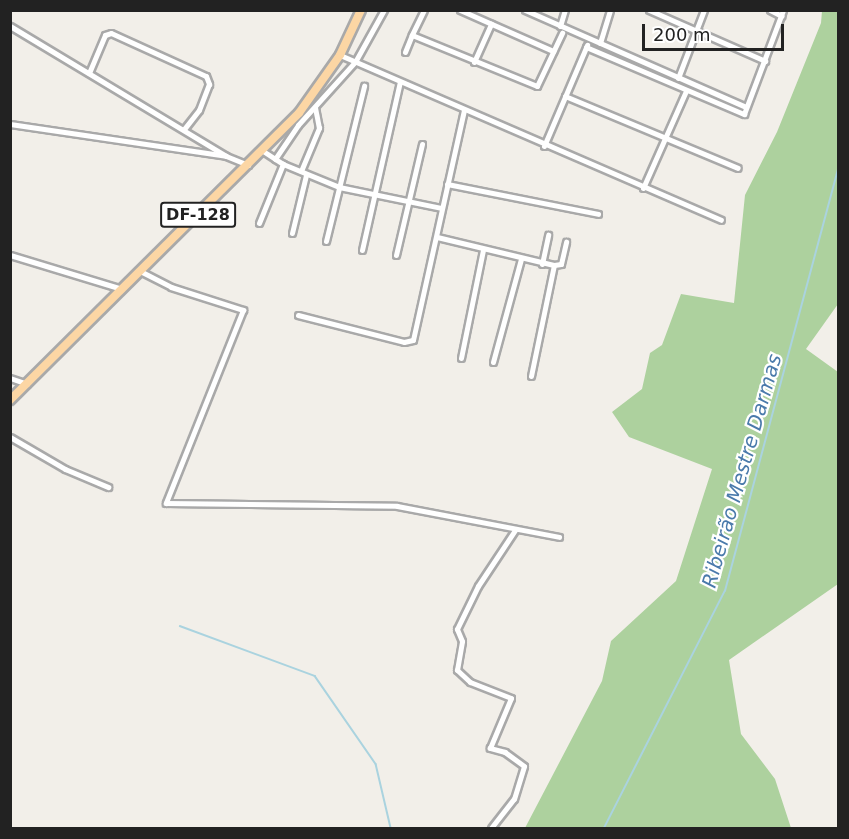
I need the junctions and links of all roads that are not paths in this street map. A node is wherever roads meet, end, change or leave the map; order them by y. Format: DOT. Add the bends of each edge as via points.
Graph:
graph roads {
  1 [pos="361,10"];
  2 [pos="384,10"];
  3 [pos="460,10"];
  4 [pos="525,10"];
  5 [pos="565,10"];
  6 [pos="610,10"];
  7 [pos="649,10"];
  8 [pos="704,10"];
  9 [pos="770,10"];
  10 [pos="422,11"];
  11 [pos="782,13"];
  12 [pos="491,24"];
  13 [pos="10,26"];
  14 [pos="560,26"];
  15 [pos="697,32"];
  16 [pos="562,33"];
  17 [pos="412,35"];
  18 [pos="589,41"];
  19 [pos="600,43"];
  20 [pos="586,47"];
  21 [pos="553,51"];
  22 [pos="405,52"];
  23 [pos="340,55"];
  24 [pos="765,60"];
  25 [pos="355,62"];
  26 [pos="474,62"];
  27 [pos="89,73"];
  28 [pos="678,78"];
  29 [pos="400,82"];
  30 [pos="364,86"];
  31 [pos="686,91"];
  32 [pos="565,96"];
  33 [pos="315,107"];
  34 [pos="746,107"];
  35 [pos="464,110"];
  36 [pos="10,124"];
  37 [pos="184,129"];
  38 [pos="664,140"];
  39 [pos="422,144"];
  40 [pos="543,146"];
  41 [pos="263,151"];
  42 [pos="226,156"];
  43 [pos="275,159"];
  44 [pos="283,164"];
  45 [pos="248,165"];
  46 [pos="738,168"];
  47 [pos="304,173"];
  48 [pos="447,184"];
  49 [pos="339,187"];
  50 [pos="643,188"];
  51 [pos="373,194"];
  52 [pos="410,202"];
  53 [pos="441,208"];
  54 [pos="598,214"];
  55 [pos="721,220"];
  56 [pos="259,223"];
  57 [pos="292,233"];
  58 [pos="548,235"];
  59 [pos="437,237"];
  60 [pos="326,241"];
  61 [pos="566,242"];
  62 [pos="363,250"];
  63 [pos="483,250"];
  64 [pos="10,255"];
  65 [pos="396,255"];
  66 [pos="521,259"];
  67 [pos="542,264"];
  68 [pos="554,265"];
  69 [pos="140,271"];
  70 [pos="122,289"];
  71 [pos="298,315"];
  72 [pos="461,358"];
  73 [pos="493,362"];
  74 [pos="531,376"];
  75 [pos="10,378"];
  76 [pos="27,384"];
  77 [pos="10,400"];
  78 [pos="10,438"];
  79 [pos="108,487"];
  80 [pos="515,530"];
  81 [pos="559,537"];
  82 [pos="491,828"];
  1 -- 23 [label="main road, DF-128 / DF-128"];
  2 -- 25 [label="street"];
  3 -- 12 [label="street"];
  4 -- 14 [label="street"];
  5 -- 14 [label="street"];
  6 -- 19 [label="street"];
  7 -- 15 [label="street"];
  8 -- 15 [label="street"];
  9 -- 11 [label="street"];
  10 -- 17 [label="street"];
  11 -- 24 [label="street"];
  12 -- 21 [label="street"];
  12 -- 26 [label="street"];
  13 -- 27 [label="street"];
  14 -- 18 [label="street"];
  15 -- 24 [label="street"];
  15 -- 28 [label="street"];
  16 -- 21 [label="street"];
  17 -- 22 [label="street"];
  17 -- 26 [label="street"];
  18 -- 19 [label="street"];
  18 -- 20 [label="street"];
  19 -- 28 [label="street"];
  20 -- 31 [label="street"];
  20 -- 32 [label="street"];
  21 -- 26 [label="street" via="537,86"];
  23 -- 25 [label="street"];
  23 -- 41 [label="main road, DF-128 / DF-128" via="299,113"];
  24 -- 34 [label="street"];
  25 -- 29 [label="street"];
  25 -- 33 [label="street"];
  27 -- 37 [label="street"];
  27 -- 37 [label="street" via="105,35 111,33 207,76 209,84 199,110"];
  28 -- 34 [label="street"];
  29 -- 35 [label="street"];
  29 -- 51 [label="street"];
  30 -- 49 [label="street"];
  31 -- 34 [label="street" via="744,114"];
  31 -- 38 [label="street"];
  32 -- 38 [label="street"];
  32 -- 40 [label="street"];
  33 -- 43 [label="street"];
  33 -- 47 [label="street" via="319,128"];
  35 -- 40 [label="street"];
  35 -- 48 [label="street"];
  36 -- 42 [label="street"];
  37 -- 42 [label="street"];
  38 -- 46 [label="street"];
  38 -- 50 [label="street"];
  39 -- 52 [label="street"];
  40 -- 50 [label="street"];
  41 -- 43 [label="street"];
  41 -- 45 [label="main road, DF-128 / DF-128"];
  42 -- 45 [label="street"];
  43 -- 44 [label="street"];
  44 -- 47 [label="street"];
  44 -- 56 [label="street"];
  45 -- 69 [label="main road, DF-128 / DF-128"];
  47 -- 49 [label="street"];
  47 -- 57 [label="street"];
  48 -- 53 [label="street"];
  48 -- 54 [label="street"];
  49 -- 51 [label="street"];
  49 -- 60 [label="street"];
  50 -- 55 [label="street"];
  51 -- 52 [label="street"];
  51 -- 62 [label="street"];
  52 -- 53 [label="street"];
  52 -- 65 [label="street"];
  53 -- 59 [label="street"];
  58 -- 67 [label="street"];
  59 -- 63 [label="street"];
  59 -- 71 [label="street" via="413,340 404,342"];
  61 -- 68 [label="street" via="561,264"];
  63 -- 66 [label="street"];
  63 -- 72 [label="street"];
  64 -- 70 [label="street"];
  66 -- 67 [label="street"];
  66 -- 73 [label="street"];
  67 -- 68 [label="street"];
  68 -- 74 [label="street"];
  69 -- 70 [label="main road, DF-128 / DF-128"];
  69 -- 80 [label="street" via="171,287 243,310 166,503 397,506"];
  70 -- 76 [label="main road, DF-128 / DF-128"];
  75 -- 76 [label="street"];
  76 -- 77 [label="main road, DF-128 / DF-128"];
  78 -- 79 [label="street" via="65,469"];
  80 -- 81 [label="street"];
  80 -- 82 [label="street" via="478,586 457,629 462,641 457,670 470,681 511,698 490,748 524,766 514,799"];
}
